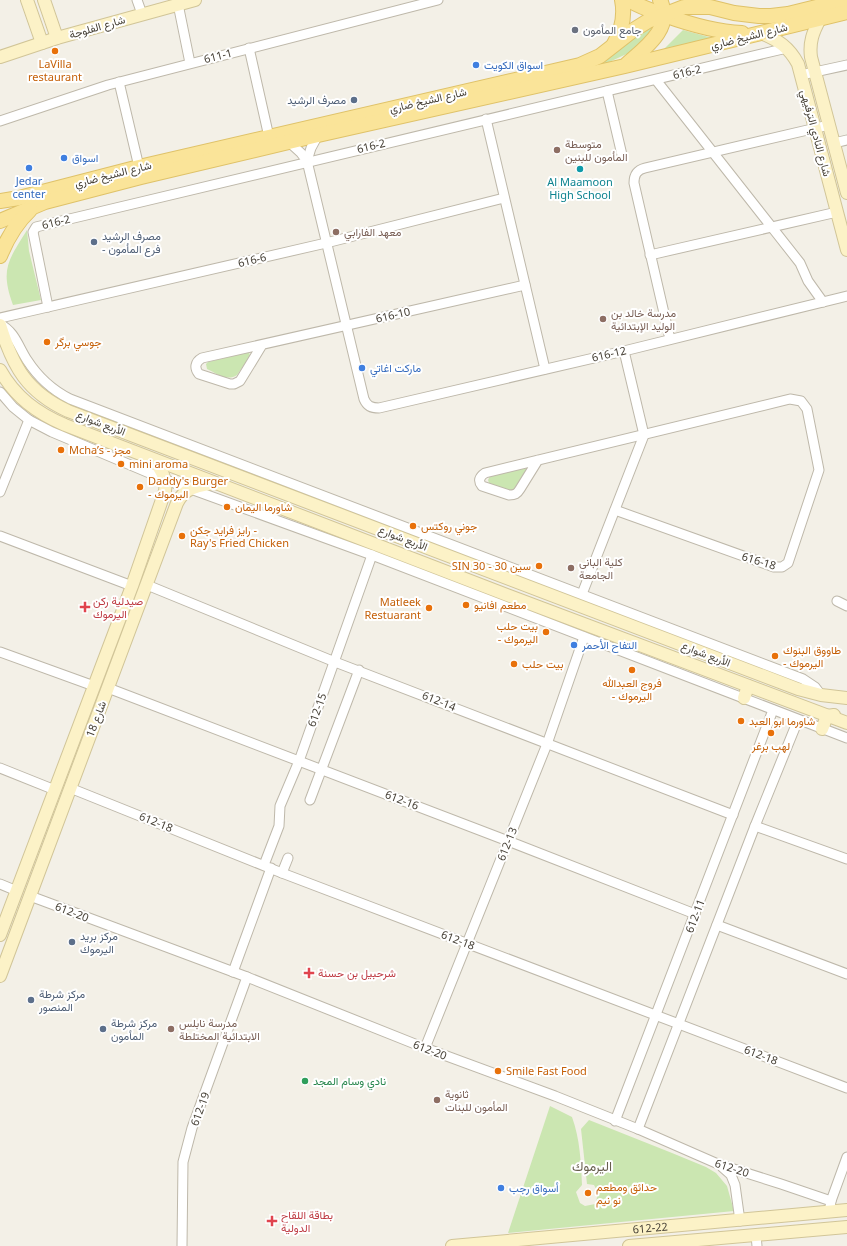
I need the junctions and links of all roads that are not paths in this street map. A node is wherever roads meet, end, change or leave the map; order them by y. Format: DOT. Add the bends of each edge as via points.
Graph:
graph roads {
  1 [pos="27,0"];
  2 [pos="44,0"];
  3 [pos="137,0"];
  4 [pos="195,0"];
  5 [pos="438,0"];
  6 [pos="622,0"];
  7 [pos="629,0"];
  8 [pos="660,0"];
  9 [pos="696,0"];
  10 [pos="845,0"];
  11 [pos="178,4"];
  12 [pos="710,7"];
  13 [pos="847,12"];
  14 [pos="142,14"];
  15 [pos="664,15"];
  16 [pos="820,19"];
  17 [pos="761,33"];
  18 [pos="57,38"];
  19 [pos="42,43"];
  20 [pos="249,48"];
  21 [pos="611,48"];
  22 [pos="787,48"];
  23 [pos="0,57"];
  24 [pos="190,63"];
  25 [pos="847,64"];
  26 [pos="625,66"];
  27 [pos="815,72"];
  28 [pos="801,75"];
  29 [pos="656,80"];
  30 [pos="119,82"];
  31 [pos="607,91"];
  32 [pos="486,119"];
  33 [pos="0,121"];
  34 [pos="829,125"];
  35 [pos="815,128"];
  36 [pos="318,136"];
  37 [pos="269,137"];
  38 [pos="847,140"];
  39 [pos="289,142"];
  40 [pos="834,143"];
  41 [pos="713,152"];
  42 [pos="622,155"];
  43 [pos="307,161"];
  44 [pos="139,167"];
  45 [pos="847,193"];
  46 [pos="19,198"];
  47 [pos="504,198"];
  48 [pos="0,201"];
  49 [pos="35,205"];
  50 [pos="0,206"];
  51 [pos="837,212"];
  52 [pos="0,221"];
  53 [pos="771,227"];
  54 [pos="326,243"];
  55 [pos="847,250"];
  56 [pos="650,255"];
  57 [pos="0,256"];
  58 [pos="525,285"];
  59 [pos="847,296"];
  60 [pos="823,302"];
  61 [pos="48,306"];
  62 [pos="0,318"];
  63 [pos="0,324"];
  64 [pos="346,326"];
  65 [pos="670,339"];
  66 [pos="262,345"];
  67 [pos="624,351"];
  68 [pos="545,369"];
  69 [pos="0,370"];
  70 [pos="0,392"];
  71 [pos="29,420"];
  72 [pos="644,435"];
  73 [pos="154,460"];
  74 [pos="538,460"];
  75 [pos="166,480"];
  76 [pos="214,483"];
  77 [pos="189,489"];
  78 [pos="0,492"];
  79 [pos="614,510"];
  80 [pos="0,536"];
  81 [pos="372,555"];
  82 [pos="512,580"];
  83 [pos="147,585"];
  84 [pos="132,586"];
  85 [pos="582,594"];
  86 [pos="507,595"];
  87 [pos="837,602"];
  88 [pos="847,606"];
  89 [pos="584,637"];
  90 [pos="0,652"];
  91 [pos="335,662"];
  92 [pos="359,670"];
  93 [pos="94,686"];
  94 [pos="748,686"];
  95 [pos="108,688"];
  96 [pos="821,695"];
  97 [pos="846,695"];
  98 [pos="744,698"];
  99 [pos="773,710"];
  100 [pos="827,716"];
  101 [pos="847,716"];
  102 [pos="798,720"];
  103 [pos="847,723"];
  104 [pos="822,729"];
  105 [pos="75,738"];
  106 [pos="847,738"];
  107 [pos="87,743"];
  108 [pos="547,744"];
  109 [pos="299,761"];
  110 [pos="0,768"];
  111 [pos="321,769"];
  112 [pos="70,788"];
  113 [pos="55,790"];
  114 [pos="310,800"];
  115 [pos="733,815"];
  116 [pos="755,826"];
  117 [pos="508,841"];
  118 [pos="288,858"];
  119 [pos="847,859"];
  120 [pos="267,867"];
  121 [pos="282,873"];
  122 [pos="0,884"];
  123 [pos="17,891"];
  124 [pos="30,896"];
  125 [pos="695,914"];
  126 [pos="717,924"];
  127 [pos="0,935"];
  128 [pos="13,941"];
  129 [pos="467,944"];
  130 [pos="233,972"];
  131 [pos="847,974"];
  132 [pos="0,976"];
  133 [pos="247,977"];
  134 [pos="656,1016"];
  135 [pos="678,1024"];
  136 [pos="425,1048"];
  137 [pos="847,1088"];
  138 [pos="615,1121"];
  139 [pos="638,1129"];
  140 [pos="847,1157"];
  141 [pos="718,1164"];
  142 [pos="830,1206"];
  143 [pos="847,1210"];
  144 [pos="740,1221"];
  145 [pos="847,1227"];
  146 [pos="757,1240"];
  147 [pos="532,1242"];
  148 [pos="182,1246"];
  149 [pos="452,1246"];
  150 [pos="629,1246"];
  1 -- 19 [label="street"];
  2 -- 18 [label="street"];
  3 -- 14 [label="street"];
  4 -- 11 [label="street, شارع الفلوجة"];
  5 -- 20 [label="street, 611-1"];
  6 -- 21 [label="main road" via="622,24"];
  7 -- 15 [label="main road"];
  8 -- 15 [label="main road"];
  9 -- 12 [label="main road"];
  10 -- 12 [label="main road, شارع الشيخ ضاري" via="771,16 734,14"];
  11 -- 14 [label="street, شارع الفلوجة"];
  11 -- 24 [label="street"];
  12 -- 15 [label="main road, شارع الشيخ ضاري" via="689,6"];
  13 -- 16 [label="main road, شارع الشيخ ضاري"];
  14 -- 18 [label="street, شارع الفلوجة"];
  15 -- 17 [label="main road" via="711,30"];
  15 -- 21 [label="main road, شارع الشيخ ضاري" via="641,25"];
  15 -- 26 [label="main road" via="662,27 656,36"];
  16 -- 17 [label="main road, شارع الشيخ ضاري"];
  16 -- 27 [label="street, شارع النادي الترفيهي" via="811,37 810,47"];
  17 -- 22 [label="street, شارع النادي الترفيهي" via="774,38"];
  17 -- 26 [label="main road, شارع الشيخ ضاري"];
  18 -- 19 [label="street, شارع الفلوجة"];
  19 -- 23 [label="street, شارع الفلوجة"];
  20 -- 24 [label="street, 611-1"];
  20 -- 37 [label="street"];
  21 -- 37 [label="main road, شارع الشيخ ضاري" via="580,65"];
  22 -- 28 [label="street, شارع النادي الترفيهي" via="798,64"];
  22 -- 29 [label="street, 616-2"];
  24 -- 30 [label="street, 611-1"];
  25 -- 27 [label="street"];
  26 -- 36 [label="main road, شارع الشيخ ضاري"];
  27 -- 28 [label="street"];
  27 -- 34 [label="street, شارع النادي الترفيهي"];
  28 -- 35 [label="street, شارع النادي الترفيهي"];
  29 -- 31 [label="street, 616-2"];
  29 -- 41 [label="street"];
  30 -- 33 [label="street, 611-1"];
  30 -- 44 [label="street"];
  31 -- 32 [label="street, 616-2"];
  31 -- 42 [label="street"];
  32 -- 43 [label="street, 616-2"];
  32 -- 47 [label="street"];
  34 -- 35 [label="street"];
  34 -- 40 [label="street, شارع النادي الترفيهي"];
  35 -- 41 [label="street"];
  35 -- 51 [label="street, شارع النادي الترفيهي"];
  36 -- 39 [label="main road, شارع الشيخ ضاري"];
  36 -- 43 [label="street"];
  37 -- 44 [label="main road, شارع الشيخ ضاري"];
  38 -- 40 [label="street"];
  39 -- 43 [label="street"];
  39 -- 49 [label="main road, شارع الشيخ ضاري"];
  40 -- 45 [label="street, شارع النادي الترفيهي"];
  41 -- 53 [label="street"];
  41 -- 56 [label="street" via="645,168 636,173 634,183"];
  43 -- 54 [label="street"];
  43 -- 61 [label="street, 616-2" via="36,227 33,232"];
  44 -- 46 [label="main road, شارع الشيخ ضاري"];
  46 -- 48 [label="main road, شارع الشيخ ضاري"];
  46 -- 50 [label="street"];
  47 -- 54 [label="street, 616-6"];
  47 -- 58 [label="street"];
  49 -- 52 [label="main road, شارع الشيخ ضاري"];
  49 -- 57 [label="main road" via="14,228"];
  51 -- 53 [label="street"];
  51 -- 55 [label="street, شارع النادي الترفيهي"];
  53 -- 56 [label="street"];
  53 -- 60 [label="street" via="800,263 808,281"];
  54 -- 61 [label="street, 616-6"];
  54 -- 64 [label="street"];
  56 -- 65 [label="street"];
  58 -- 64 [label="street, 616-10"];
  58 -- 68 [label="street"];
  59 -- 60 [label="street, 616-12"];
  60 -- 65 [label="street, 616-12"];
  61 -- 62 [label="street, 616-6"];
  63 -- 82 [label="street, الأربع شوارع" via="19,371 36,391 57,405"];
  63 -- 85 [label="street" via="14,335 27,360 42,379 70,399"];
  64 -- 66 [label="street, 616-10"];
  64 -- 68 [label="street, 616-12" via="364,400 370,406 378,408"];
  65 -- 67 [label="street, 616-12"];
  66 -- 66 [label="street, 616-10" via="240,381 234,384 200,374 196,370 198,361 202,358"];
  67 -- 68 [label="street, 616-12"];
  67 -- 72 [label="street"];
  69 -- 73 [label="street, الأربع شوارع" via="18,395 42,415"];
  70 -- 71 [label="street" via="13,408"];
  71 -- 75 [label="street"];
  71 -- 78 [label="street"];
  72 -- 74 [label="street"];
  72 -- 79 [label="street"];
  72 -- 79 [label="street, 616-18" via="790,399 801,401 807,409 819,470 788,563 782,567 774,567"];
  73 -- 75 [label="street"];
  73 -- 76 [label="street, الأربع شوارع"];
  74 -- 74 [label="street" via="518,493 513,495 482,486 480,483 479,479 485,473"];
  75 -- 77 [label="street"];
  75 -- 84 [label="street, شارع 18" via="165,491"];
  76 -- 77 [label="street"];
  76 -- 86 [label="street, الأربع شوارع"];
  77 -- 81 [label="street"];
  77 -- 83 [label="street, شارع 18" via="178,502"];
  79 -- 85 [label="street"];
  80 -- 84 [label="street"];
  81 -- 89 [label="street"];
  81 -- 91 [label="street, 612-15"];
  82 -- 86 [label="street"];
  82 -- 96 [label="street, الأربع شوارع" via="798,689"];
  83 -- 91 [label="street, 612-14"];
  83 -- 95 [label="street, شارع 18"];
  84 -- 93 [label="street, شارع 18"];
  85 -- 96 [label="street" via="803,678"];
  86 -- 94 [label="street, الأربع شوارع"];
  87 -- 88 [label="street"];
  89 -- 98 [label="street"];
  89 -- 108 [label="street, 612-13"];
  90 -- 93 [label="street"];
  91 -- 92 [label="street, 612-14"];
  91 -- 109 [label="street, 612-15"];
  92 -- 108 [label="street, 612-14"];
  92 -- 111 [label="street"];
  93 -- 105 [label="street, شارع 18"];
  94 -- 98 [label="street"];
  94 -- 100 [label="street, الأربع شوارع"];
  95 -- 107 [label="street, شارع 18"];
  95 -- 109 [label="street, 612-16"];
  96 -- 97 [label="street, الأربع شوارع"];
  98 -- 99 [label="street"];
  99 -- 102 [label="street"];
  99 -- 115 [label="street, 612-11"];
  100 -- 101 [label="street"];
  100 -- 103 [label="street, الأربع شوارع"];
  100 -- 104 [label="street"];
  102 -- 104 [label="street"];
  102 -- 116 [label="street"];
  104 -- 106 [label="street"];
  105 -- 107 [label="street"];
  105 -- 113 [label="street, شارع 18"];
  107 -- 112 [label="street, شارع 18"];
  108 -- 115 [label="street, 612-14"];
  108 -- 117 [label="street, 612-13"];
  109 -- 111 [label="street, 612-16"];
  109 -- 120 [label="street, 612-15" via="280,806 279,826"];
  110 -- 113 [label="street"];
  111 -- 114 [label="street"];
  111 -- 117 [label="street, 612-16"];
  112 -- 120 [label="street, 612-18"];
  112 -- 124 [label="street, شارع 18"];
  113 -- 123 [label="street, شارع 18"];
  115 -- 125 [label="street, 612-11"];
  116 -- 119 [label="street"];
  116 -- 126 [label="street"];
  117 -- 125 [label="street, 612-16"];
  117 -- 129 [label="street, 612-13"];
  118 -- 121 [label="street"];
  120 -- 121 [label="street, 612-18"];
  120 -- 130 [label="street, 612-15"];
  121 -- 129 [label="street, 612-18"];
  122 -- 123 [label="street"];
  123 -- 127 [label="street, شارع 18"];
  124 -- 128 [label="street, شارع 18"];
  124 -- 130 [label="street, 612-20"];
  125 -- 134 [label="street, 612-11"];
  126 -- 131 [label="street"];
  126 -- 135 [label="street"];
  127 -- 128 [label="street"];
  128 -- 132 [label="street, شارع 18"];
  129 -- 134 [label="street, 612-18"];
  129 -- 136 [label="street, 612-13"];
  130 -- 133 [label="street, 612-20"];
  133 -- 136 [label="street, 612-20"];
  133 -- 148 [label="street, 612-19" via="192,1128 183,1162"];
  134 -- 135 [label="street, 612-18"];
  134 -- 138 [label="street, 612-11"];
  135 -- 137 [label="street, 612-18"];
  135 -- 139 [label="street"];
  136 -- 138 [label="street, 612-20"];
  138 -- 139 [label="street, 612-20"];
  139 -- 141 [label="street, 612-20"];
  140 -- 142 [label="street"];
  141 -- 142 [label="street, 612-20" via="781,1184"];
  141 -- 144 [label="street" via="731,1175 735,1185"];
  142 -- 143 [label="street, 612-22"];
  142 -- 144 [label="street, 612-22"];
  144 -- 147 [label="street, 612-22"];
  145 -- 146 [label="street, 612-22"];
  146 -- 150 [label="street, 612-22"];
  147 -- 149 [label="street, 612-22"];
}
